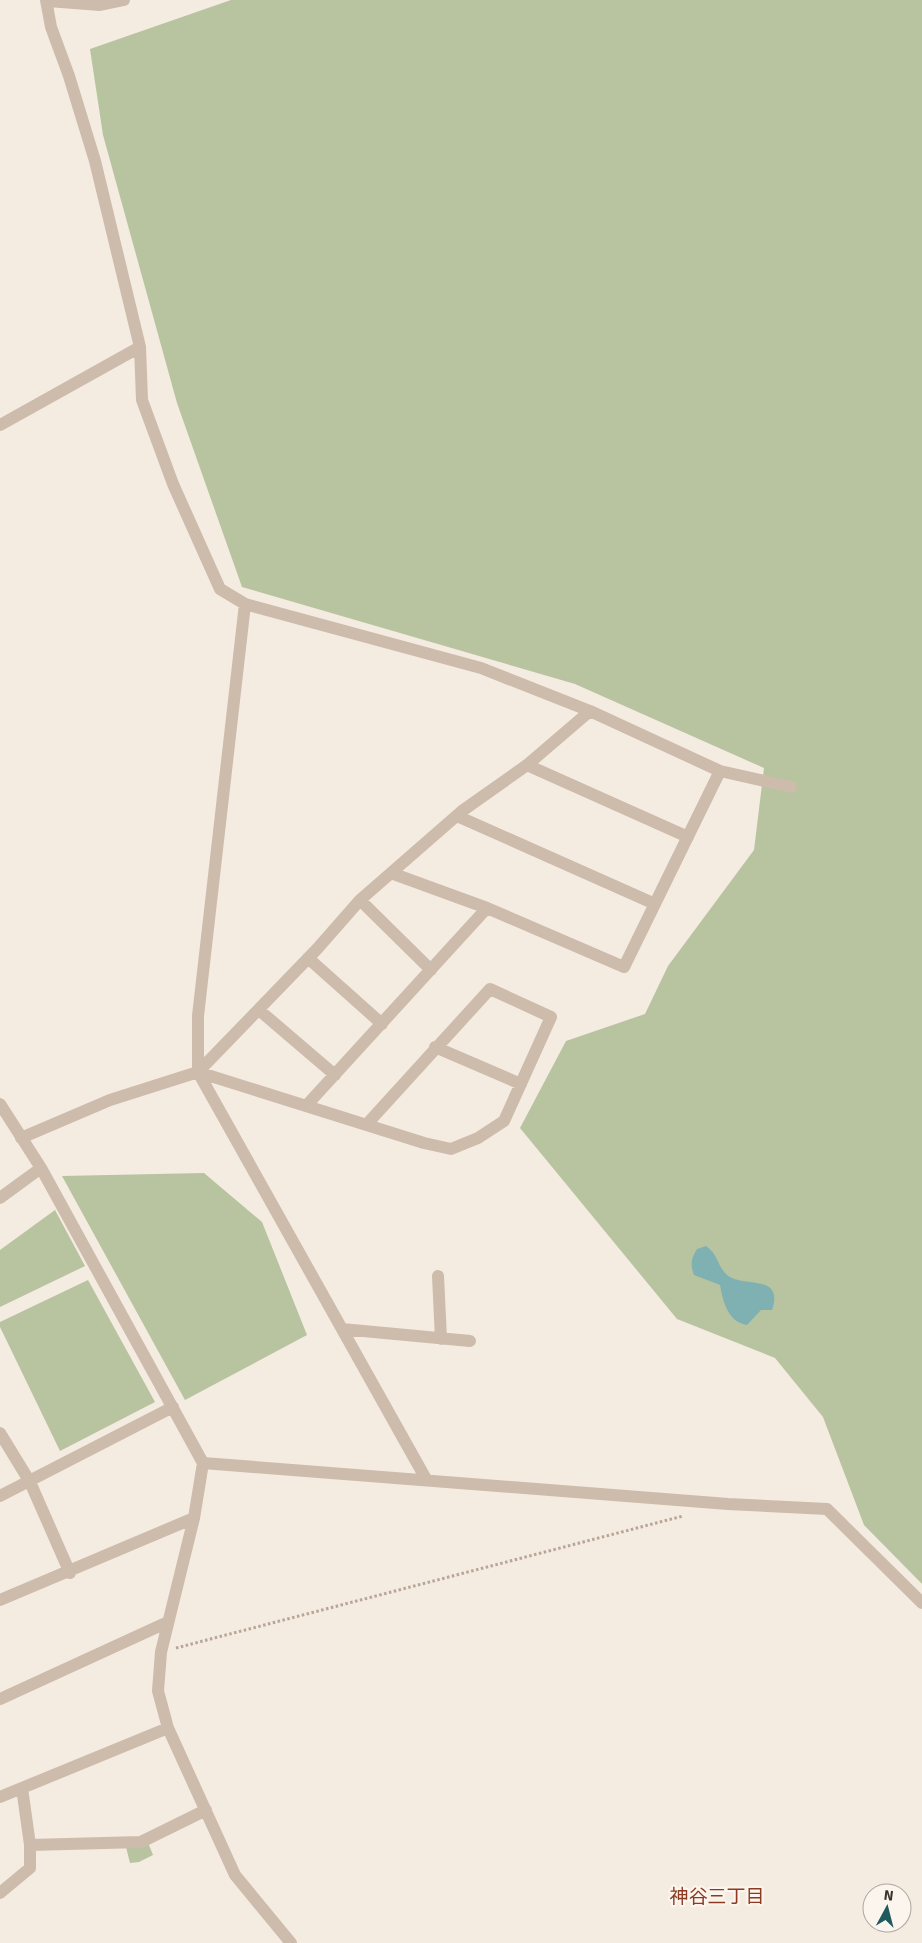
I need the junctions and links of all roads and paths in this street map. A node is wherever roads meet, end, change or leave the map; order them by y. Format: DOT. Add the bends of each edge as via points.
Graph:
graph roads {
  1 [pos="124,0"];
  2 [pos="47,1"];
  3 [pos="140,348"];
  4 [pos="0,424"];
  5 [pos="245,604"];
  6 [pos="590,711"];
  7 [pos="527,765"];
  8 [pos="720,771"];
  9 [pos="791,787"];
  10 [pos="457,816"];
  11 [pos="688,837"];
  12 [pos="391,872"];
  13 [pos="360,900"];
  14 [pos="656,904"];
  15 [pos="487,908"];
  16 [pos="308,958"];
  17 [pos="431,970"];
  18 [pos="259,1010"];
  19 [pos="382,1024"];
  20 [pos="435,1047"];
  21 [pos="198,1072"];
  22 [pos="335,1075"];
  23 [pos="521,1084"];
  24 [pos="0,1104"];
  25 [pos="306,1106"];
  26 [pos="367,1124"];
  27 [pos="21,1138"];
  28 [pos="41,1168"];
  29 [pos="0,1198"];
  30 [pos="438,1276"];
  31 [pos="342,1329"];
  32 [pos="441,1338"];
  33 [pos="470,1341"];
  34 [pos="173,1407"];
  35 [pos="0,1433"];
  36 [pos="203,1462"];
  37 [pos="426,1479"];
  38 [pos="30,1482"];
  39 [pos="0,1496"];
  40 [pos="689,1514"];
  41 [pos="194,1518"];
  42 [pos="70,1573"];
  43 [pos="0,1600"];
  44 [pos="922,1603"];
  45 [pos="168,1622"];
  46 [pos="161,1652"];
  47 [pos="0,1699"];
  48 [pos="168,1728"];
  49 [pos="22,1788"];
  50 [pos="0,1797"];
  51 [pos="206,1810"];
  52 [pos="30,1845"];
  53 [pos="0,1893"];
  54 [pos="291,1943"];
  1 -- 2 [label="street" via="100,5"];
  2 -- 3 [label="street" via="51,28 95,161"];
  3 -- 4 [label="street"];
  3 -- 5 [label="street" via="142,400 173,484 220,589"];
  5 -- 6 [label="street" via="481,668"];
  5 -- 21 [label="street" via="198,1016"];
  6 -- 7 [label="street"];
  6 -- 8 [label="street"];
  7 -- 10 [label="street"];
  7 -- 11 [label="street"];
  8 -- 9 [label="street"];
  8 -- 11 [label="street"];
  10 -- 12 [label="street"];
  10 -- 14 [label="street"];
  11 -- 14 [label="street"];
  12 -- 13 [label="street"];
  12 -- 15 [label="street"];
  13 -- 16 [label="street"];
  13 -- 17 [label="street"];
  14 -- 15 [label="street" via="624,967"];
  15 -- 17 [label="street"];
  16 -- 18 [label="street"];
  16 -- 19 [label="street"];
  17 -- 19 [label="street"];
  18 -- 21 [label="street"];
  18 -- 22 [label="street"];
  19 -- 22 [label="street"];
  20 -- 23 [label="street"];
  20 -- 23 [label="street" via="490,989 551,1017"];
  20 -- 26 [label="street"];
  21 -- 25 [label="street"];
  21 -- 27 [label="street" via="110,1100"];
  21 -- 31 [label="street"];
  22 -- 25 [label="street"];
  23 -- 26 [label="street" via="504,1120 478,1138 451,1149"];
  24 -- 27 [label="street"];
  25 -- 26 [label="street"];
  27 -- 28 [label="street"];
  28 -- 29 [label="street"];
  28 -- 34 [label="street"];
  30 -- 32 [label="street"];
  31 -- 32 [label="street"];
  31 -- 37 [label="street"];
  32 -- 33 [label="street"];
  34 -- 36 [label="street"];
  34 -- 38 [label="street"];
  35 -- 38 [label="street"];
  36 -- 37 [label="street"];
  36 -- 41 [label="street"];
  37 -- 44 [label="street" via="827,1509"];
  38 -- 39 [label="street"];
  38 -- 42 [label="street"];
  40 -- 46 [label="path"];
  41 -- 42 [label="street"];
  41 -- 45 [label="street"];
  42 -- 43 [label="street"];
  45 -- 46 [label="street"];
  45 -- 47 [label="street"];
  46 -- 48 [label="street" via="158,1691"];
  48 -- 49 [label="street"];
  48 -- 51 [label="street"];
  49 -- 50 [label="street"];
  49 -- 52 [label="street"];
  51 -- 52 [label="street" via="141,1842"];
  51 -- 54 [label="street" via="235,1875"];
  52 -- 53 [label="street" via="30,1868"];
}
